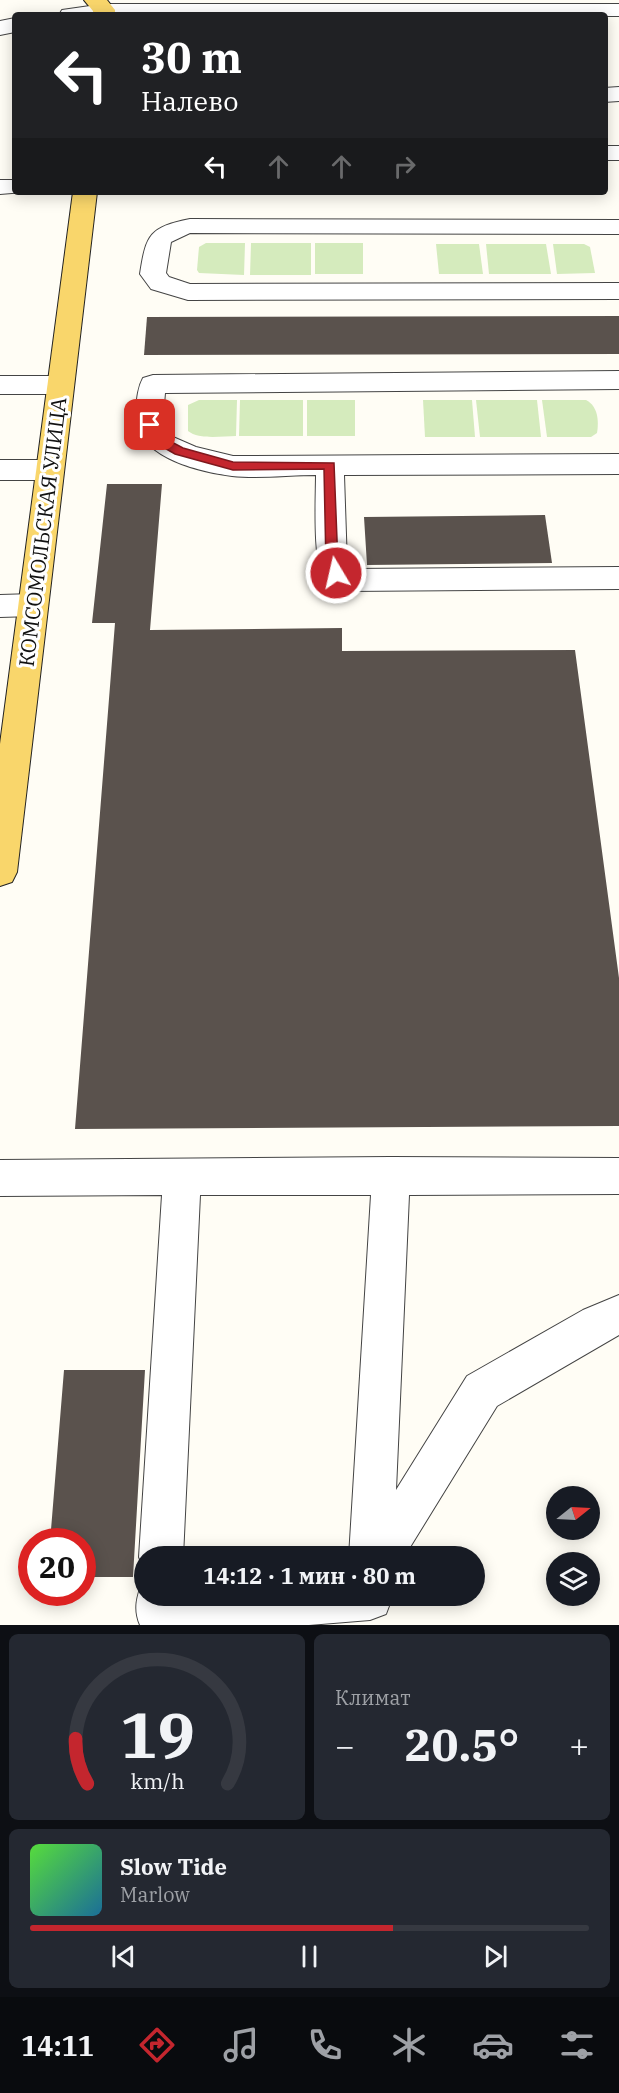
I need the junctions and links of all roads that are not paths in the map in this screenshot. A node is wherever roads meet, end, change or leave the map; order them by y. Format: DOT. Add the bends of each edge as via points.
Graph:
graph roads {
  1 [pos="216,5"];
  2 [pos="101,8"];
  3 [pos="619,10"];
  4 [pos="83,12"];
  5 [pos="85,195"];
  6 [pos="619,226"];
  7 [pos="619,291"];
  8 [pos="619,380"];
  9 [pos="0,385"];
  10 [pos="61,385"];
  11 [pos="619,464"];
  12 [pos="330,465"];
  13 [pos="0,470"];
  14 [pos="50,470"];
  15 [pos="619,578"];
  16 [pos="33,605"];
  17 [pos="0,606"];
  18 [pos="0,872"];
  19 [pos="391,1175"];
  20 [pos="182,1176"];
  21 [pos="619,1176"];
  22 [pos="0,1178"];
  23 [pos="619,1315"];
  24 [pos="162,1546"];
  25 [pos="374,1546"];
  26 [pos="395,1546"];
  27 [pos="158,1606"];
  28 [pos="227,1606"];
  1 -- 2 [label="street"];
  1 -- 3 [label="street"];
  2 -- 4 [label="street"];
  5 -- 10 [label="main road, КОМСОМОЛЬСКАЯ УЛИЦА"];
  6 -- 7 [label="street" via="190,226 165,233 158,240 153,274 160,283 188,292"];
  8 -- 12 [label="street" via="153,384 150,425 158,440 179,451 233,466"];
  9 -- 10 [label="street"];
  10 -- 14 [label="main road, КОМСОМОЛЬСКАЯ УЛИЦА"];
  11 -- 12 [label="street"];
  12 -- 15 [label="street" via="332,565 347,580"];
  13 -- 14 [label="street"];
  14 -- 16 [label="main road, КОМСОМОЛЬСКАЯ УЛИЦА"];
  16 -- 17 [label="street"];
  16 -- 18 [label="main road, КОМСОМОЛЬСКАЯ УЛИЦА"];
  19 -- 20 [label="street"];
  19 -- 21 [label="street"];
  19 -- 25 [label="street"];
  20 -- 22 [label="street"];
  20 -- 24 [label="street"];
  23 -- 26 [label="street" via="482,1391"];
  27 -- 28 [label="street" via="158,1615"];
}
